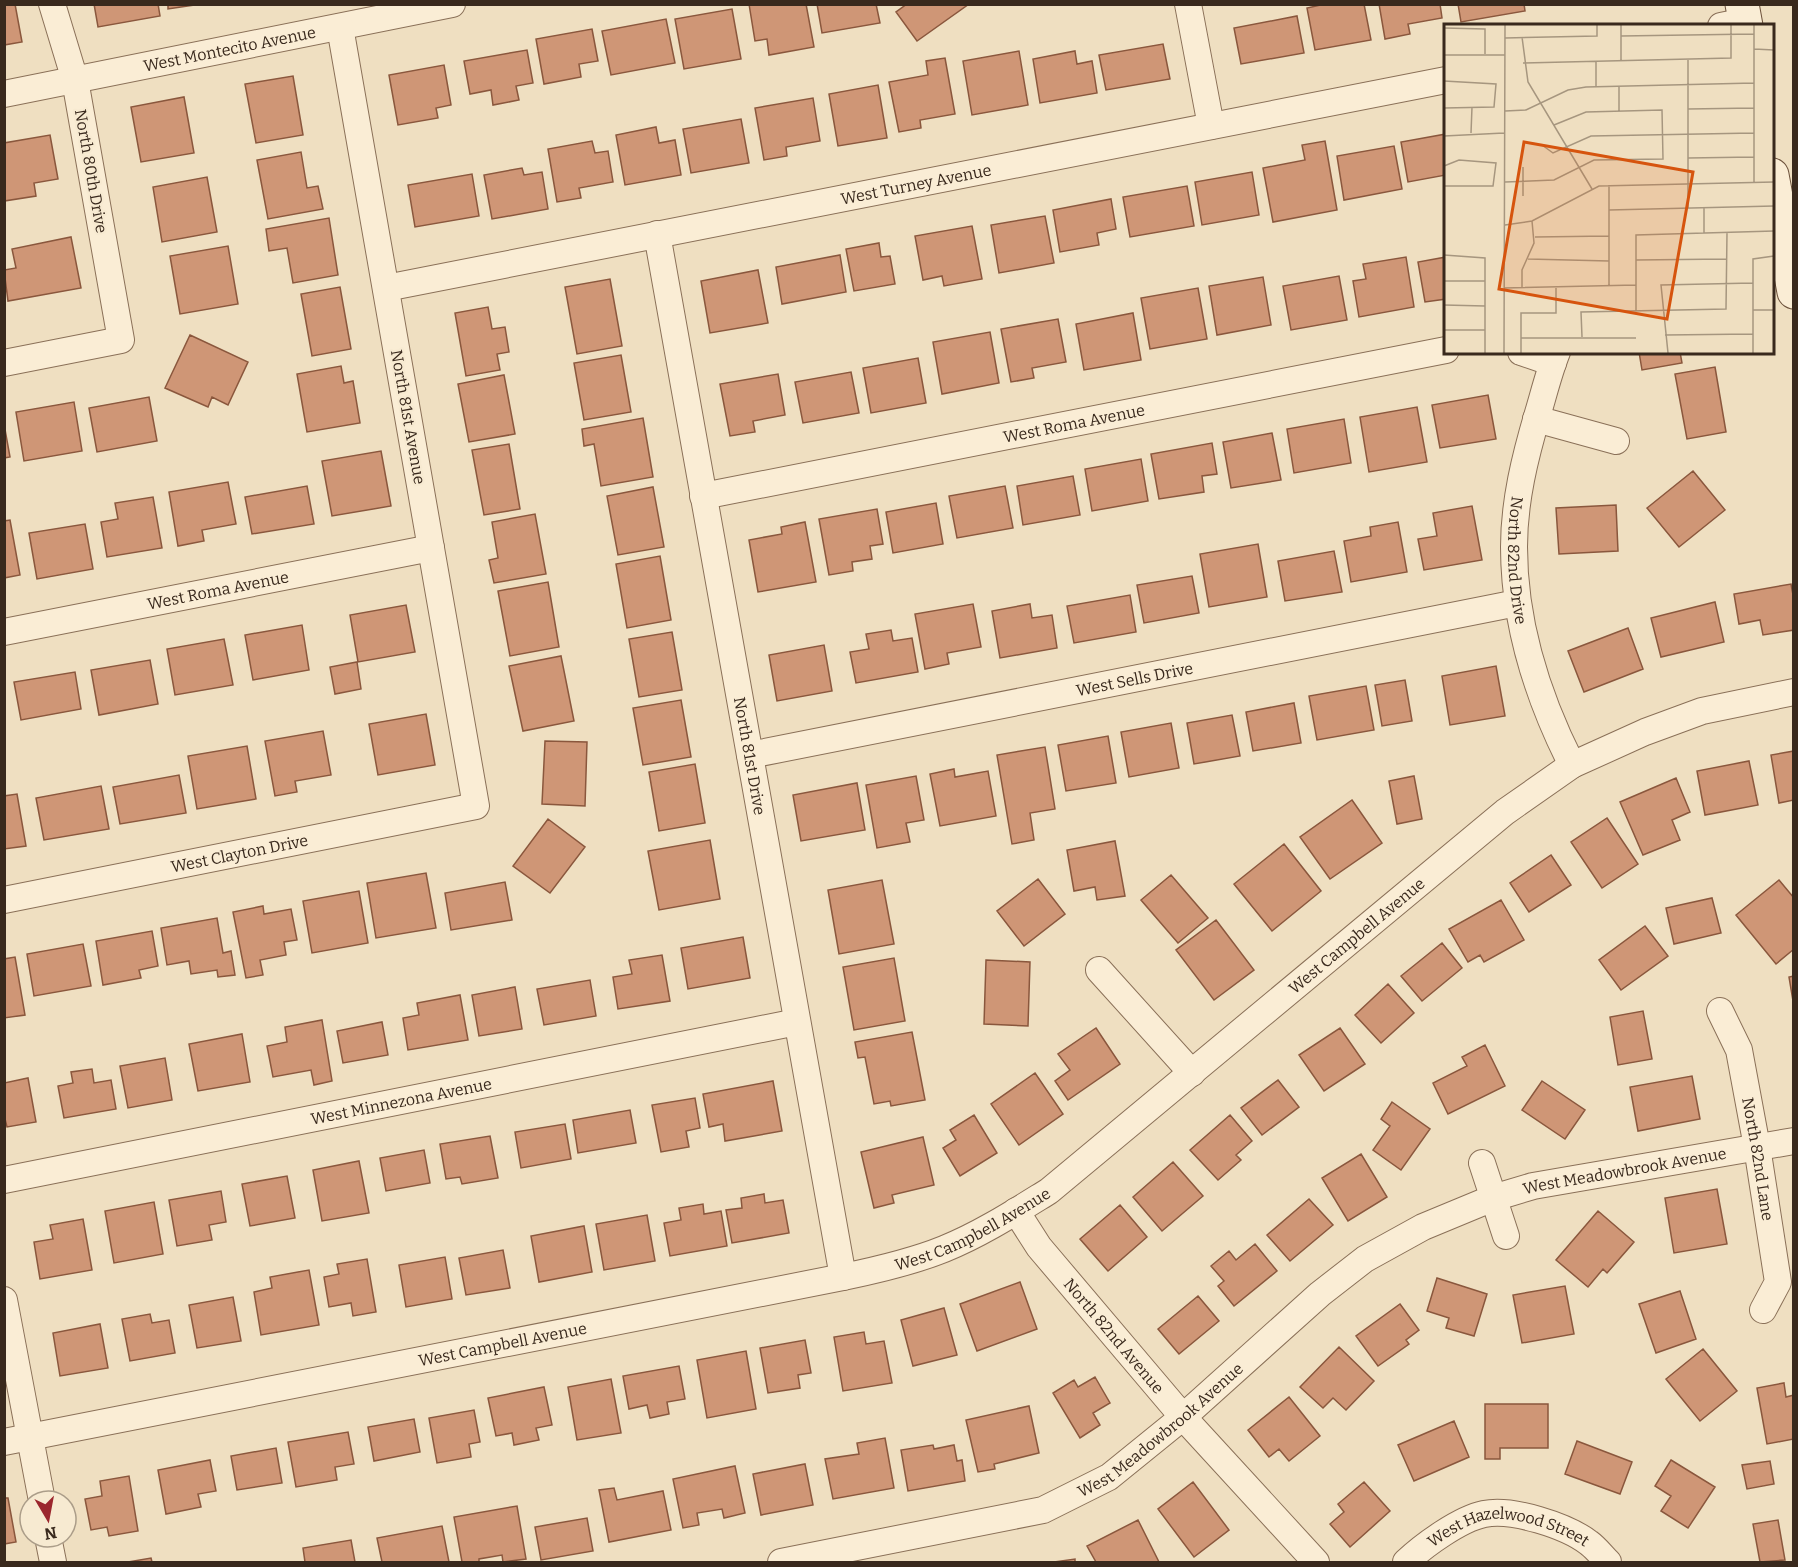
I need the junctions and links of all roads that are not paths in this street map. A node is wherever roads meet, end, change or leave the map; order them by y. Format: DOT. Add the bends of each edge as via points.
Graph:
graph roads {
  1 [pos="52,4"];
  2 [pos="452,4"];
  3 [pos="1188,4"];
  4 [pos="340,27"];
  5 [pos="75,80"];
  6 [pos="1444,80"];
  7 [pos="4,94"];
  8 [pos="1211,126"];
  9 [pos="1774,181"];
  10 [pos="657,234"];
  11 [pos="386,288"];
  12 [pos="1794,292"];
  13 [pos="1444,350"];
  14 [pos="1532,354"];
  15 [pos="1555,358"];
  16 [pos="4,363"];
  17 [pos="1536,419"];
  18 [pos="1616,441"];
  19 [pos="703,496"];
  20 [pos="431,548"];
  21 [pos="1517,603"];
  22 [pos="4,632"];
  23 [pos="1794,692"];
  24 [pos="750,755"];
  25 [pos="1572,765"];
  26 [pos="476,806"];
  27 [pos="4,900"];
  28 [pos="1099,970"];
  29 [pos="1720,1011"];
  30 [pos="797,1022"];
  31 [pos="1192,1073"];
  32 [pos="1794,1141"];
  33 [pos="1757,1147"];
  34 [pos="1482,1164"];
  35 [pos="4,1180"];
  36 [pos="1493,1198"];
  37 [pos="1016,1211"];
  38 [pos="1506,1236"];
  39 [pos="843,1277"];
  40 [pos="4,1300"];
  41 [pos="1763,1310"];
  42 [pos="1183,1417"];
  43 [pos="30,1437"];
  44 [pos="4,1442"];
  45 [pos="40,1489"];
  46 [pos="781,1563"];
  47 [pos="1316,1563"];
  48 [pos="1406,1563"];
  49 [pos="1608,1563"];
  1 -- 5 [label="street, North 80th Drive"];
  2 -- 4 [label="street, West Montecito Avenue"];
  3 -- 8 [label="street"];
  4 -- 5 [label="street, West Montecito Avenue"];
  4 -- 11 [label="street, North 81st Avenue"];
  5 -- 7 [label="street, West Montecito Avenue"];
  5 -- 16 [label="street, North 80th Drive" via="121,340"];
  6 -- 8 [label="street, West Turney Avenue"];
  8 -- 10 [label="street, West Turney Avenue"];
  9 -- 12 [label="main road"];
  10 -- 11 [label="street, West Turney Avenue"];
  10 -- 19 [label="street, North 81st Drive"];
  11 -- 20 [label="street, North 81st Avenue"];
  13 -- 19 [label="street, West Roma Avenue"];
  14 -- 15 [label="street"];
  15 -- 17 [label="street, North 82nd Drive"];
  17 -- 18 [label="street"];
  17 -- 21 [label="street, North 82nd Drive" via="1517,499"];
  19 -- 24 [label="street, North 81st Drive"];
  20 -- 22 [label="street, West Roma Avenue"];
  20 -- 26 [label="street, North 81st Avenue"];
  21 -- 24 [label="street, West Sells Drive"];
  21 -- 25 [label="street, North 82nd Drive" via="1538,681 1555,731"];
  23 -- 25 [label="street, West Campbell Avenue" via="1702,711"];
  24 -- 30 [label="street, North 81st Drive"];
  25 -- 31 [label="street, West Campbell Avenue" via="1505,812"];
  26 -- 27 [label="street, West Clayton Drive"];
  28 -- 31 [label="street"];
  29 -- 33 [label="street, North 82nd Lane" via="1739,1050"];
  30 -- 35 [label="street, West Minnezona Avenue"];
  30 -- 39 [label="street, North 81st Drive"];
  31 -- 37 [label="street, West Campbell Avenue" via="1048,1191"];
  32 -- 33 [label="street, West Meadowbrook Avenue"];
  33 -- 36 [label="street, West Meadowbrook Avenue" via="1533,1186"];
  33 -- 41 [label="street, North 82nd Lane" via="1779,1282"];
  34 -- 36 [label="street"];
  36 -- 38 [label="street"];
  36 -- 42 [label="street, West Meadowbrook Avenue" via="1423,1227 1365,1259 1320,1294"];
  37 -- 39 [label="street, West Campbell Avenue" via="944,1249"];
  37 -- 42 [label="street, North 82nd Avenue" via="1040,1247"];
  39 -- 43 [label="street, West Campbell Avenue"];
  40 -- 43 [label="street"];
  42 -- 46 [label="street, West Meadowbrook Avenue" via="1109,1477 1043,1510"];
  42 -- 47 [label="street, North 82nd Avenue"];
  43 -- 44 [label="street, West Campbell Avenue"];
  43 -- 45 [label="street"];
  48 -- 49 [label="street, West Hazelwood Street" via="1444,1532 1484,1514 1513,1514 1549,1522 1588,1542"];
}
